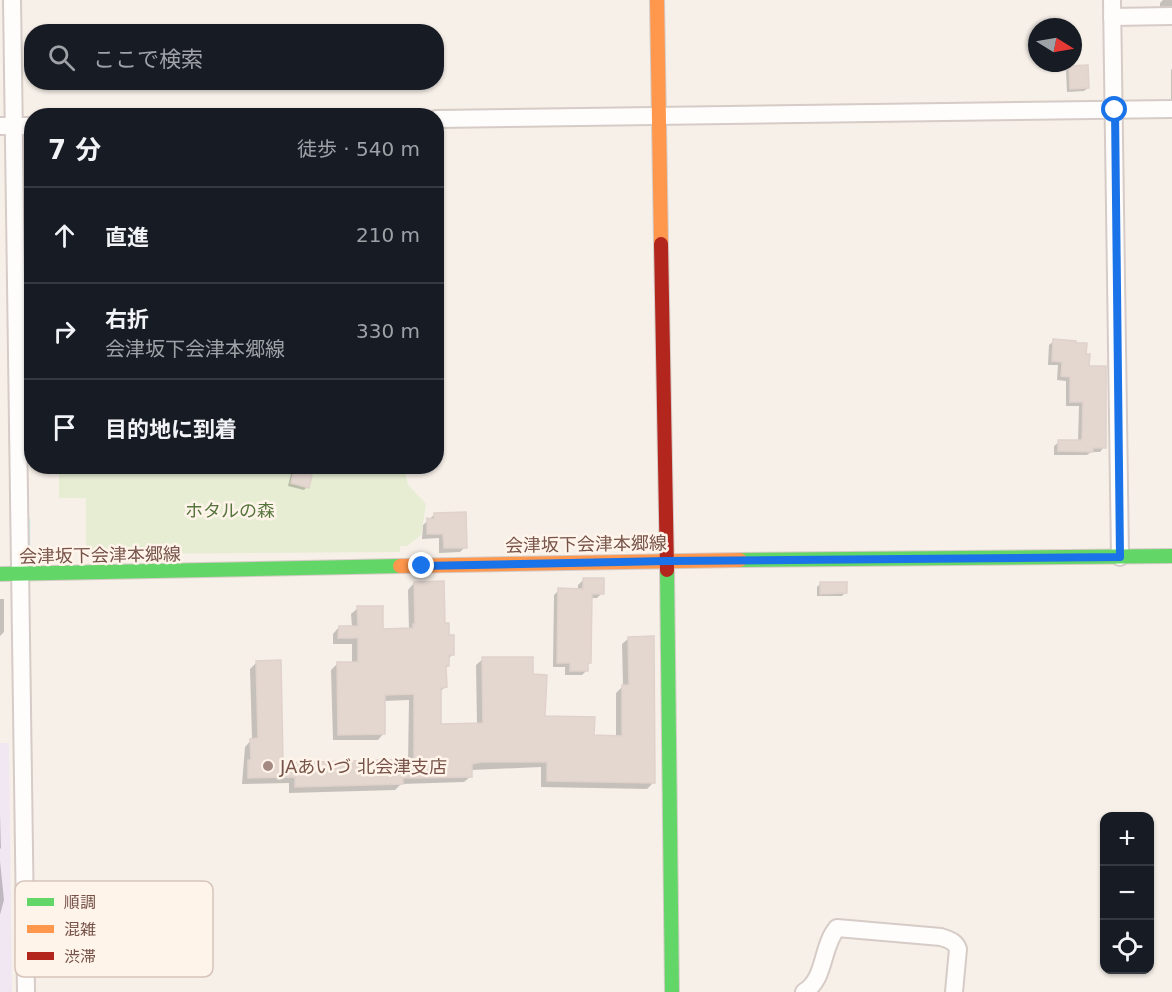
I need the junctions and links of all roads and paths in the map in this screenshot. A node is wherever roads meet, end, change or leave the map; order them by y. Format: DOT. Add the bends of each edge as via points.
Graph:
graph roads {
  1 [pos="12,0"];
  2 [pos="657,0"];
  3 [pos="1112,0"];
  4 [pos="1172,16"];
  5 [pos="1112,17"];
  6 [pos="1172,109"];
  7 [pos="1115,110"];
  8 [pos="659,116"];
  9 [pos="444,119"];
  10 [pos="7,126"];
  11 [pos="24,126"];
  12 [pos="1172,556"];
  13 [pos="1120,557"];
  14 [pos="667,561"];
  15 [pos="0,574"];
  16 [pos="21,574"];
  17 [pos="25,881"];
  18 [pos="26,977"];
  19 [pos="26,992"];
  20 [pos="672,992"];
  21 [pos="804,992"];
  22 [pos="954,992"];
  1 -- 10 [label="street"];
  2 -- 8 [label="main road"];
  3 -- 5 [label="street"];
  4 -- 5 [label="street"];
  5 -- 7 [label="street"];
  6 -- 7 [label="street"];
  7 -- 8 [label="street"];
  7 -- 13 [label="street"];
  8 -- 9 [label="street"];
  8 -- 14 [label="main road"];
  10 -- 11 [label="street"];
  10 -- 16 [label="street"];
  12 -- 13 [label="main road, 会津坂下会津本郷線"];
  13 -- 14 [label="main road, 会津坂下会津本郷線"];
  14 -- 16 [label="main road, 会津坂下会津本郷線"];
  14 -- 20 [label="main road"];
  15 -- 16 [label="main road, 会津坂下会津本郷線"];
  16 -- 17 [label="street"];
  18 -- 19 [label="street"];
  21 -- 22 [label="street" via="817,979 829,938 837,928 951,940 958,949"];
}
